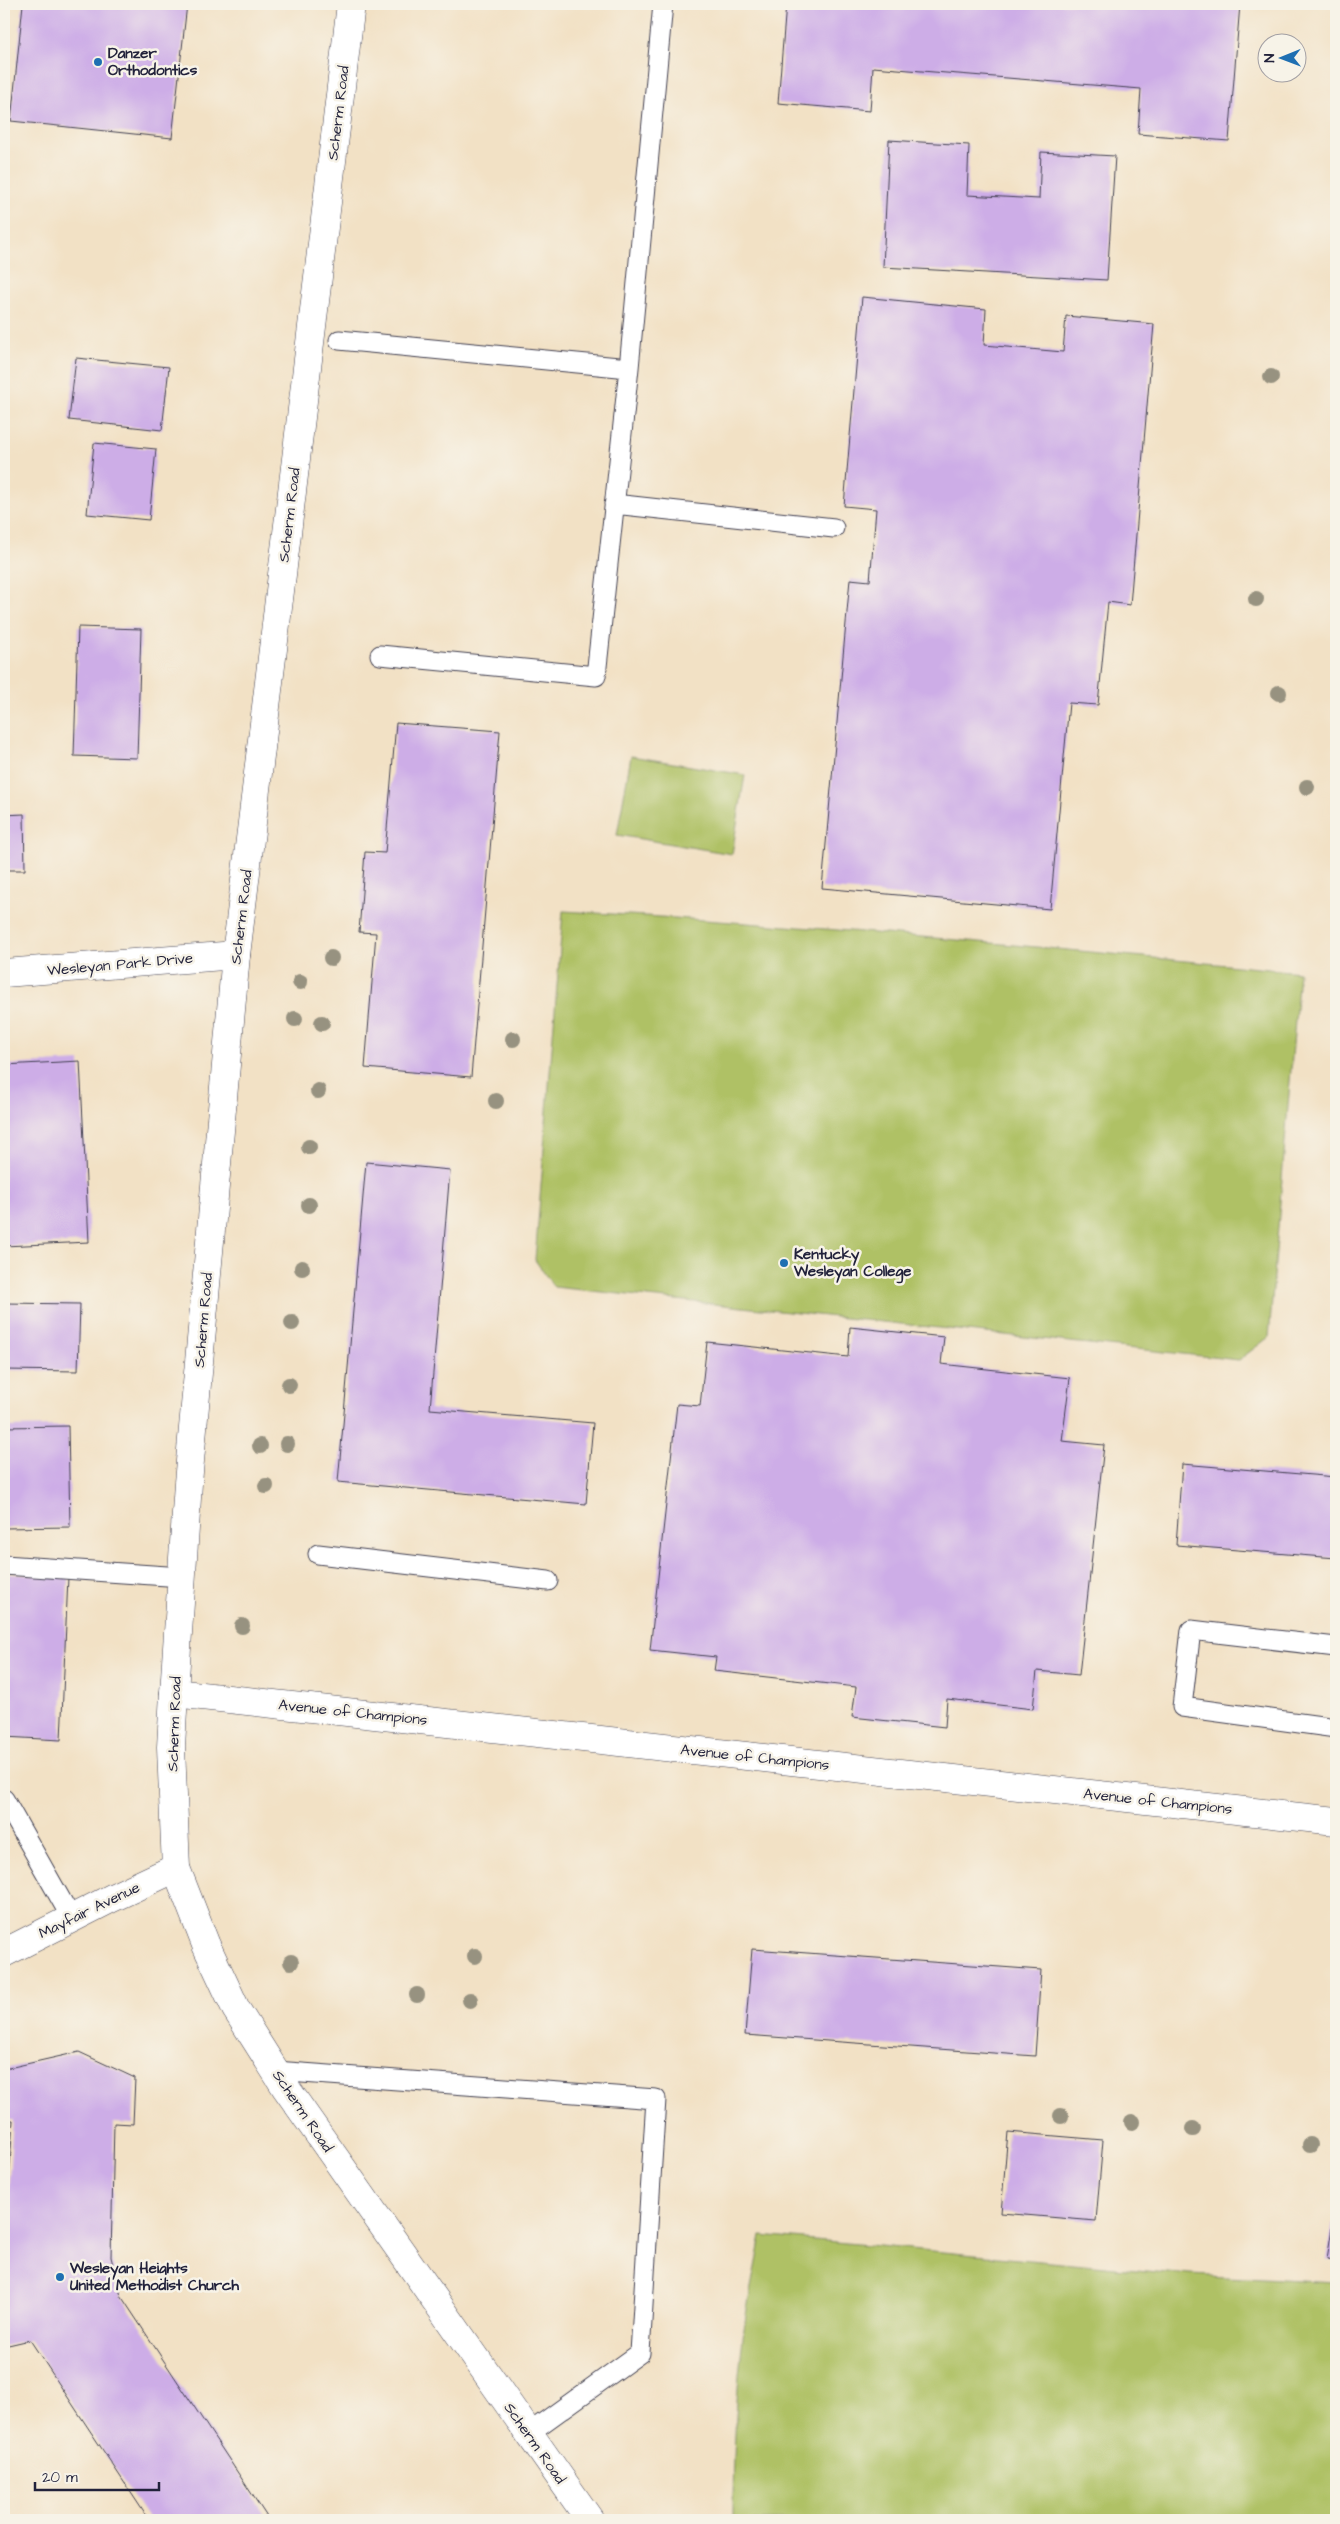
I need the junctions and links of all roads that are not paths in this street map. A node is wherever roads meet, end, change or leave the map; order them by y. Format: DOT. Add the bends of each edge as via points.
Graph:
graph roads {
  1 [pos="351,4"];
  2 [pos="663,4"];
  3 [pos="339,340"];
  4 [pos="628,368"];
  5 [pos="614,504"];
  6 [pos="834,528"];
  7 [pos="380,655"];
  8 [pos="236,955"];
  9 [pos="4,974"];
  10 [pos="318,1554"];
  11 [pos="4,1565"];
  12 [pos="182,1576"];
  13 [pos="548,1580"];
  14 [pos="1336,1647"];
  15 [pos="174,1693"];
  16 [pos="1336,1728"];
  17 [pos="4,1799"];
  18 [pos="1336,1821"];
  19 [pos="176,1868"];
  20 [pos="72,1918"];
  21 [pos="4,1953"];
  22 [pos="275,2071"];
  23 [pos="529,2433"];
  24 [pos="590,2520"];
  1 -- 8 [label="street, Scherm Road"];
  2 -- 4 [label="lane"];
  3 -- 4 [label="lane"];
  4 -- 5 [label="lane"];
  5 -- 6 [label="lane"];
  5 -- 7 [label="lane" via="596,676"];
  8 -- 9 [label="street, Wesleyan Park Drive"];
  8 -- 12 [label="street, Scherm Road"];
  10 -- 13 [label="lane"];
  11 -- 12 [label="lane"];
  12 -- 15 [label="street, Scherm Road"];
  14 -- 16 [label="lane" via="1191,1630 1182,1707"];
  15 -- 18 [label="street, Avenue of Champions"];
  15 -- 19 [label="street, Scherm Road" via="171,1747"];
  17 -- 20 [label="lane"];
  19 -- 20 [label="street, Mayfair Avenue"];
  19 -- 22 [label="street, Scherm Road" via="206,1945 236,2009"];
  20 -- 21 [label="street, Mayfair Avenue"];
  22 -- 23 [label="street, Scherm Road"];
  22 -- 23 [label="lane" via="656,2099 640,2353"];
  23 -- 24 [label="street, Scherm Road"];
}
